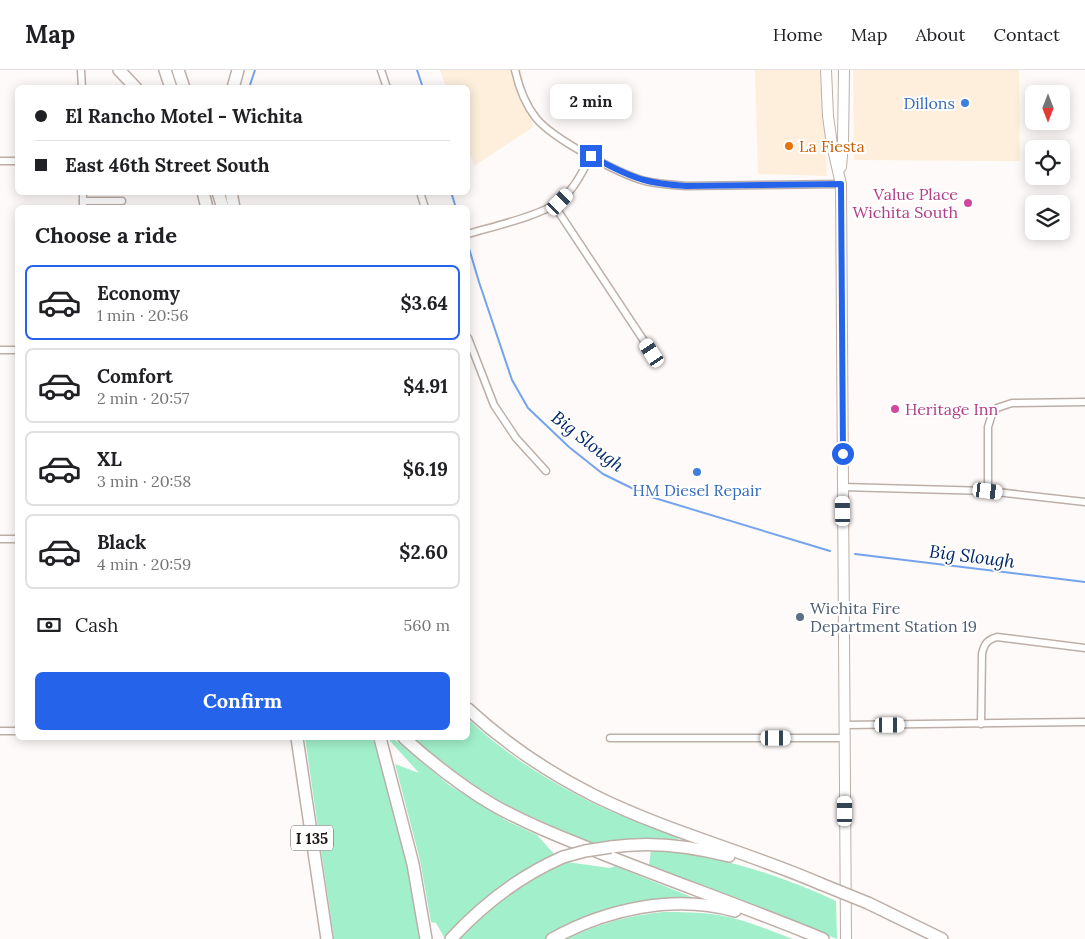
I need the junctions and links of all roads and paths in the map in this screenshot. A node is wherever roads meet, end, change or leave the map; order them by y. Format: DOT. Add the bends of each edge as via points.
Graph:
graph roads {
  1 [pos="82,70"];
  2 [pos="119,70"];
  3 [pos="165,70"];
  4 [pos="178,70"];
  5 [pos="238,70"];
  6 [pos="381,70"];
  7 [pos="516,70"];
  8 [pos="826,70"];
  9 [pos="844,70"];
  10 [pos="82,85"];
  11 [pos="133,85"];
  12 [pos="170,85"];
  13 [pos="183,85"];
  14 [pos="235,85"];
  15 [pos="386,85"];
  16 [pos="591,156"];
  17 [pos="0,161"];
  18 [pos="15,161"];
  19 [pos="840,180"];
  20 [pos="122,200"];
  21 [pos="83,204"];
  22 [pos="554,205"];
  23 [pos="470,233"];
  24 [pos="470,343"];
  25 [pos="0,350"];
  26 [pos="15,350"];
  27 [pos="652,353"];
  28 [pos="1085,402"];
  29 [pos="546,470"];
  30 [pos="842,487"];
  31 [pos="988,491"];
  32 [pos="1085,502"];
  33 [pos="0,539"];
  34 [pos="15,539"];
  35 [pos="1085,648"];
  36 [pos="470,711"];
  37 [pos="1085,722"];
  38 [pos="982,724"];
  39 [pos="845,725"];
  40 [pos="0,731"];
  41 [pos="15,731"];
  42 [pos="610,738"];
  43 [pos="845,738"];
  44 [pos="298,740"];
  45 [pos="381,740"];
  46 [pos="406,740"];
  47 [pos="794,872"];
  48 [pos="327,939"];
  49 [pos="426,939"];
  50 [pos="451,939"];
  51 [pos="552,939"];
  52 [pos="822,939"];
  53 [pos="846,939"];
  54 [pos="942,939"];
  1 -- 10 [label="street"];
  2 -- 11 [label="highway"];
  3 -- 12 [label="highway"];
  4 -- 13 [label="highway"];
  5 -- 14 [label="highway"];
  6 -- 15 [label="street"];
  7 -- 16 [label="street" via="519,87 536,118 549,131"];
  8 -- 19 [label="main road" via="828,116"];
  9 -- 19 [label="main road"];
  16 -- 19 [label="street" via="643,180 663,184 686,186"];
  16 -- 22 [label="street" via="571,190"];
  17 -- 18 [label="street"];
  19 -- 30 [label="main road"];
  20 -- 21 [label="street"];
  22 -- 23 [label="street"];
  22 -- 27 [label="street"];
  24 -- 29 [label="street" via="494,405 516,438"];
  25 -- 26 [label="street"];
  28 -- 31 [label="street" via="1012,403 997,408 988,427"];
  30 -- 31 [label="street"];
  30 -- 39 [label="main road"];
  31 -- 32 [label="street"];
  33 -- 34 [label="street"];
  35 -- 38 [label="street" via="997,637 990,639 983,646"];
  36 -- 47 [label="highway" via="523,754 597,797"];
  37 -- 38 [label="street"];
  38 -- 39 [label="street"];
  39 -- 43 [label="main road"];
  40 -- 41 [label="street"];
  42 -- 43 [label="street"];
  43 -- 53 [label="main road"];
  44 -- 48 [label="highway, I 135"];
  45 -- 49 [label="highway" via="413,864"];
  46 -- 52 [label="highway" via="462,784 533,826"];
  47 -- 50 [label="highway, bridge" via="708,850 648,844 611,846 562,857 541,867 516,882 472,917"];
  47 -- 54 [label="highway, bridge"];
  51 -- 52 [label="highway" via="596,918 655,906 684,904 732,910"];
}
